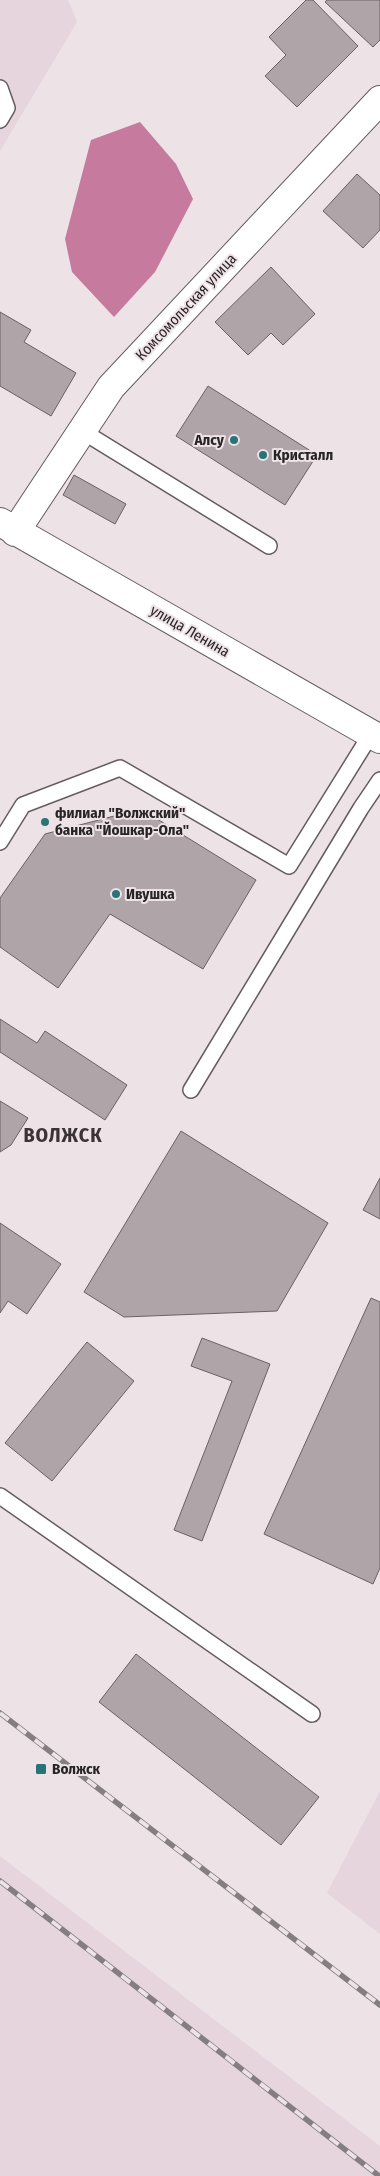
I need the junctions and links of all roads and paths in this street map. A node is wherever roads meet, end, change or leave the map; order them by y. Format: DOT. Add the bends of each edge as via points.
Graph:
graph roads {
  1 [pos="0,88"];
  2 [pos="380,100"];
  3 [pos="0,120"];
  4 [pos="82,431"];
  5 [pos="8,527"];
  6 [pos="269,546"];
  7 [pos="376,737"];
  8 [pos="380,780"];
  9 [pos="0,842"];
  10 [pos="192,1090"];
  11 [pos="0,1496"];
  12 [pos="312,1714"];
  1 -- 3 [label="lane" via="7,108"];
  2 -- 4 [label="street, Комсомольская улица" via="111,387"];
  4 -- 5 [label="street, Комсомольская улица"];
  4 -- 6 [label="lane"];
  5 -- 7 [label="street, улица Ленина"];
  7 -- 9 [label="lane" via="289,866 120,768 23,805"];
  8 -- 10 [label="lane"];
  11 -- 12 [label="lane"];
}
